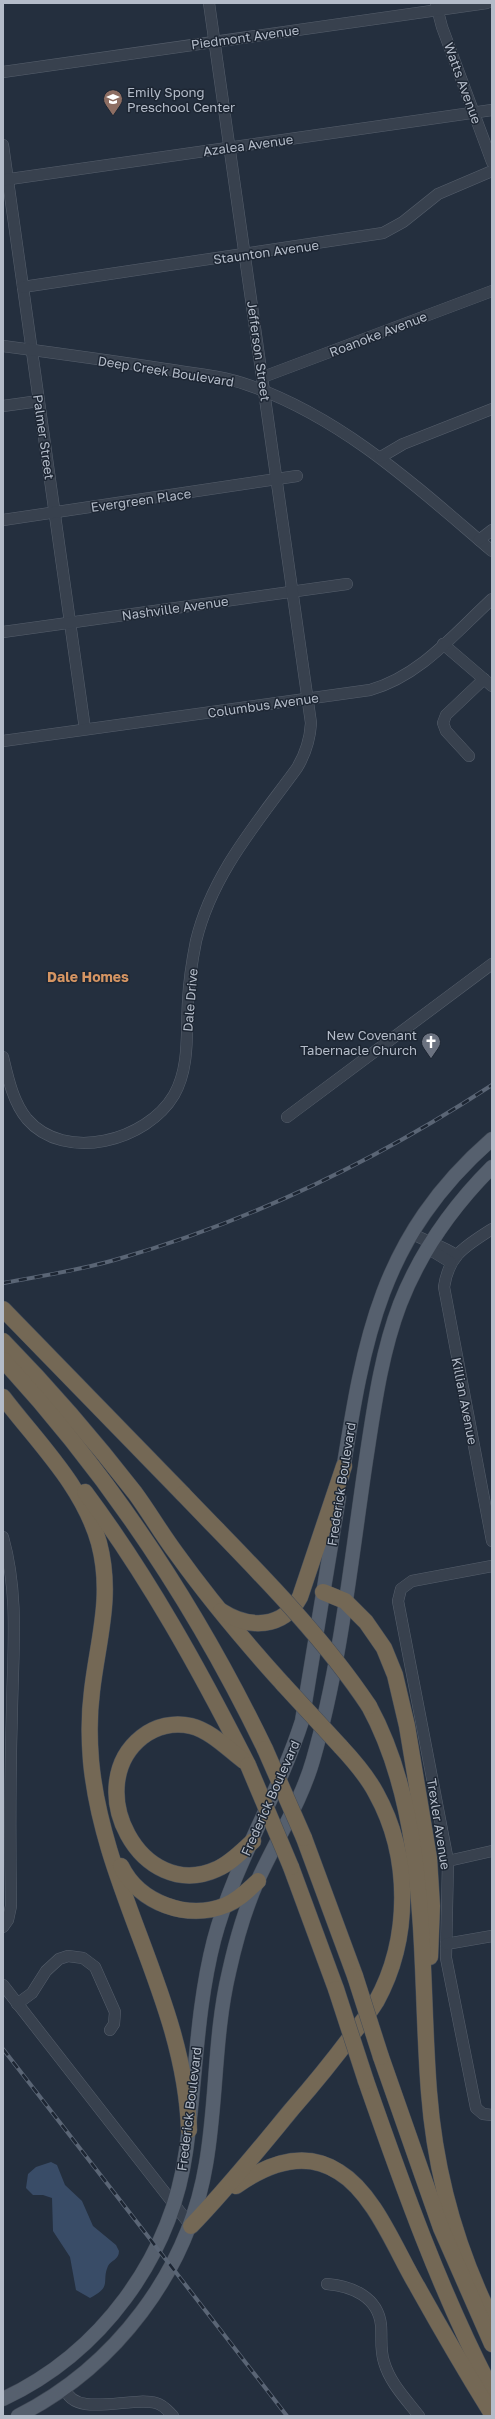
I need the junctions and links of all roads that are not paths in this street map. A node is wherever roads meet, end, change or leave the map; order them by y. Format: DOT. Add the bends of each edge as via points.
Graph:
graph roads {
  1 [pos="209,3"];
  2 [pos="487,3"];
  3 [pos="436,6"];
  4 [pos="215,42"];
  5 [pos="3,72"];
  6 [pos="492,110"];
  7 [pos="474,113"];
  8 [pos="3,145"];
  9 [pos="230,148"];
  10 [pos="492,162"];
  11 [pos="492,171"];
  12 [pos="5,180"];
  13 [pos="245,255"];
  14 [pos="23,287"];
  15 [pos="492,291"];
  16 [pos="3,346"];
  17 [pos="32,350"];
  18 [pos="264,377"];
  19 [pos="266,392"];
  20 [pos="39,401"];
  21 [pos="3,406"];
  22 [pos="492,409"];
  23 [pos="381,457"];
  24 [pos="297,476"];
  25 [pos="278,479"];
  26 [pos="55,512"];
  27 [pos="3,520"];
  28 [pos="492,530"];
  29 [pos="479,540"];
  30 [pos="492,551"];
  31 [pos="347,584"];
  32 [pos="294,592"];
  33 [pos="492,599"];
  34 [pos="71,622"];
  35 [pos="3,632"];
  36 [pos="443,644"];
  37 [pos="488,682"];
  38 [pos="308,698"];
  39 [pos="86,730"];
  40 [pos="3,741"];
  41 [pos="469,756"];
  42 [pos="492,964"];
  43 [pos="3,1058"];
  44 [pos="287,1117"];
  45 [pos="492,1138"];
  46 [pos="492,1167"];
  47 [pos="492,1229"];
  48 [pos="411,1233"];
  49 [pos="430,1244"];
  50 [pos="453,1259"];
  51 [pos="3,1310"];
  52 [pos="3,1341"];
  53 [pos="3,1360"];
  54 [pos="3,1389"];
  55 [pos="3,1397"];
  56 [pos="344,1466"];
  57 [pos="492,1540"];
  58 [pos="4,1541"];
  59 [pos="492,1566"];
  60 [pos="323,1592"];
  61 [pos="345,1602"];
  62 [pos="217,1609"];
  63 [pos="248,1765"];
  64 [pos="103,1830"];
  65 [pos="253,1841"];
  66 [pos="492,1851"];
  67 [pos="448,1861"];
  68 [pos="258,1881"];
  69 [pos="225,1906"];
  70 [pos="3,1927"];
  71 [pos="492,1936"];
  72 [pos="446,1944"];
  73 [pos="3,1985"];
  74 [pos="18,2004"];
  75 [pos="424,2024"];
  76 [pos="110,2030"];
  77 [pos="491,2115"];
  78 [pos="189,2130"];
  79 [pos="217,2200"];
  80 [pos="174,2205"];
  81 [pos="191,2226"];
  82 [pos="327,2284"];
  83 [pos="492,2320"];
  84 [pos="492,2344"];
  85 [pos="65,2388"];
  86 [pos="492,2391"];
  87 [pos="3,2400"];
  88 [pos="492,2414"];
  89 [pos="18,2416"];
  90 [pos="174,2416"];
  91 [pos="419,2416"];
  1 -- 4 [label="street, Jefferson Street"];
  2 -- 3 [label="street, Piedmont Avenue"];
  3 -- 4 [label="street, Piedmont Avenue"];
  3 -- 7 [label="street, Watts Avenue"];
  4 -- 5 [label="street, Piedmont Avenue"];
  4 -- 9 [label="street, Jefferson Street"];
  6 -- 7 [label="street, Azalea Avenue"];
  7 -- 9 [label="street, Azalea Avenue"];
  7 -- 10 [label="street, Watts Avenue"];
  8 -- 12 [label="street, Palmer Street"];
  9 -- 12 [label="street, Azalea Avenue"];
  9 -- 13 [label="street, Jefferson Street"];
  11 -- 13 [label="street, Staunton Avenue" via="438,194 403,222 383,233"];
  12 -- 14 [label="street, Palmer Street"];
  13 -- 14 [label="street, Staunton Avenue"];
  13 -- 18 [label="street, Jefferson Street"];
  14 -- 17 [label="street, Palmer Street"];
  15 -- 18 [label="street, Roanoke Avenue"];
  16 -- 17 [label="street, Deep Creek Boulevard"];
  17 -- 19 [label="street, Deep Creek Boulevard" via="207,375"];
  17 -- 20 [label="street, Palmer Street"];
  18 -- 19 [label="street, Jefferson Street"];
  19 -- 23 [label="street, Deep Creek Boulevard" via="333,427"];
  19 -- 25 [label="street, Jefferson Street"];
  20 -- 21 [label="street"];
  20 -- 26 [label="street, Palmer Street"];
  22 -- 23 [label="street" via="403,444"];
  23 -- 29 [label="street, Deep Creek Boulevard"];
  24 -- 25 [label="street, Evergreen Place"];
  25 -- 26 [label="street, Evergreen Place"];
  25 -- 32 [label="street, Jefferson Street"];
  26 -- 27 [label="street, Evergreen Place"];
  26 -- 34 [label="street, Palmer Street"];
  28 -- 29 [label="street"];
  29 -- 30 [label="street, Deep Creek Boulevard"];
  31 -- 32 [label="street, Nashville Avenue"];
  32 -- 34 [label="street, Nashville Avenue"];
  32 -- 38 [label="street, Jefferson Street"];
  33 -- 36 [label="street, Columbus Avenue"];
  34 -- 35 [label="street, Nashville Avenue"];
  34 -- 39 [label="street, Palmer Street"];
  36 -- 37 [label="street"];
  36 -- 38 [label="street, Columbus Avenue" via="415,670 385,685 370,690"];
  37 -- 41 [label="street" via="446,715 443,723 446,731"];
  38 -- 39 [label="street, Columbus Avenue"];
  38 -- 43 [label="street, Dale Drive" via="310,735 304,757 231,858 201,922 190,978 184,1070 168,1104 147,1124 118,1137 86,1142 56,1138 37,1128 19,1108"];
  39 -- 40 [label="street, Columbus Avenue"];
  42 -- 44 [label="street"];
  45 -- 48 [label="main road, Frederick Boulevard" via="450,1180"];
  46 -- 49 [label="main road, Frederick Boulevard" via="464,1197"];
  47 -- 50 [label="street"];
  48 -- 49 [label="street"];
  48 -- 56 [label="main road, Frederick Boulevard" via="391,1271 367,1336 359,1369"];
  49 -- 50 [label="street" via="432,1251"];
  49 -- 61 [label="main road, Frederick Boulevard" via="409,1284 388,1342 371,1423"];
  50 -- 57 [label="street, Killian Avenue" via="445,1277 444,1296"];
  51 -- 75 [label="highway, bridge" via="302,1619 346,1672 369,1706 389,1749 409,1821 418,1885"];
  52 -- 62 [label="highway" via="61,1402 136,1494 175,1553"];
  53 -- 84 [label="highway, bridge" via="40,1399 79,1448 147,1543 191,1611 265,1749 304,1838 355,1976 438,2222"];
  54 -- 63 [label="highway" via="63,1462 132,1559 195,1661"];
  55 -- 64 [label="highway" via="74,1488 99,1543 105,1586 105,1608 92,1690 90,1744"];
  56 -- 60 [label="main road, Frederick Boulevard"];
  56 -- 62 [label="highway" via="300,1596 290,1611 276,1621 256,1624"];
  58 -- 70 [label="street" via="14,1592 15,1617 9,1812 11,1906 8,1920"];
  59 -- 67 [label="street, Trexler Avenue" via="416,1580 401,1589 398,1601"];
  60 -- 61 [label="highway"];
  60 -- 65 [label="main road, Frederick Boulevard" via="302,1721 292,1754"];
  61 -- 68 [label="main road, Frederick Boulevard" via="327,1708 312,1763 304,1786"];
  61 -- 75 [label="highway" via="366,1622 392,1664 407,1726 424,1821 432,1906 430,1973"];
  62 -- 79 [label="highway, bridge" via="355,1762 376,1792 392,1832 402,1890 400,1931 396,1951 375,2003 328,2067"];
  63 -- 65 [label="highway" via="201,1730 178,1725 156,1729 140,1739 126,1756 118,1779 118,1805 124,1828 136,1848 146,1858 167,1871 193,1875 216,1870 227,1864"];
  63 -- 86 [label="highway, bridge" via="291,1867 336,1989 410,2208"];
  64 -- 69 [label="highway" via="130,1881 154,1901 179,1909 193,1910"];
  64 -- 78 [label="highway" via="178,2049 185,2080"];
  65 -- 69 [label="main road, Frederick Boulevard"];
  66 -- 67 [label="street"];
  67 -- 72 [label="street, Trexler Avenue"];
  68 -- 69 [label="highway" via="243,1895"];
  68 -- 81 [label="main road, Frederick Boulevard" via="243,1918 228,1975 208,2152"];
  69 -- 78 [label="main road, Frederick Boulevard" via="203,1991"];
  71 -- 72 [label="street"];
  72 -- 77 [label="street, Trexler Avenue" via="446,1958 474,2102 479,2112"];
  73 -- 74 [label="street"];
  74 -- 76 [label="street" via="32,1993 55,1962 68,1956 83,1958 95,1967 115,2012 114,2024"];
  74 -- 80 [label="street"];
  75 -- 83 [label="highway" via="429,2093 442,2180 457,2236"];
  78 -- 80 [label="main road, Frederick Boulevard"];
  79 -- 81 [label="highway"];
  79 -- 88 [label="highway" via="254,2173 290,2161 315,2162 350,2180 375,2212"];
  80 -- 81 [label="street"];
  80 -- 87 [label="main road, Frederick Boulevard" via="162,2236 142,2274 109,2320 76,2352 51,2371"];
  81 -- 85 [label="main road, Frederick Boulevard" via="146,2308 110,2349"];
  82 -- 91 [label="street" via="349,2288 362,2294 375,2308 380,2321 381,2348 388,2374"];
  85 -- 89 [label="main road, Frederick Boulevard"];
  85 -- 90 [label="street" via="72,2403 85,2409 151,2402 165,2407"];
}
